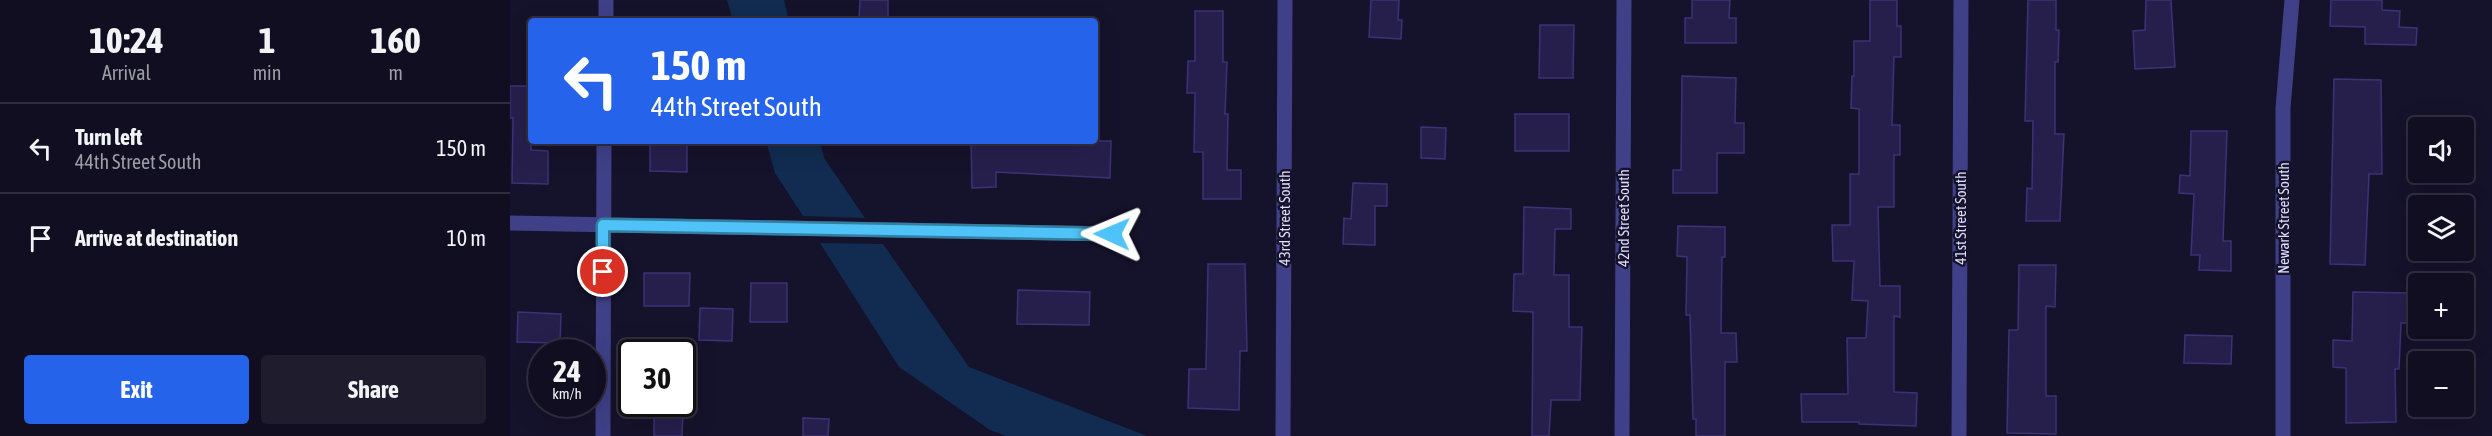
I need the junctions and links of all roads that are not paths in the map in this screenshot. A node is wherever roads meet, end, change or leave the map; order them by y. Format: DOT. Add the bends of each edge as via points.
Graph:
graph roads {
  1 [pos="606,0"];
  2 [pos="1285,0"];
  3 [pos="1624,0"];
  4 [pos="1961,0"];
  5 [pos="2292,0"];
  6 [pos="606,18"];
  7 [pos="604,144"];
  8 [pos="510,223"];
  9 [pos="603,225"];
  10 [pos="1112,234"];
  11 [pos="603,436"];
  12 [pos="1283,436"];
  13 [pos="1622,436"];
  14 [pos="1959,436"];
  15 [pos="2283,436"];
  1 -- 6 [label="street"];
  2 -- 12 [label="street, 43rd Street South"];
  3 -- 13 [label="street, 42nd Street South"];
  4 -- 14 [label="street, 41st Street South"];
  5 -- 15 [label="street, Newark Street South" via="2283,108"];
  7 -- 9 [label="street"];
  8 -- 9 [label="street"];
  9 -- 10 [label="street"];
  9 -- 11 [label="street"];
}
